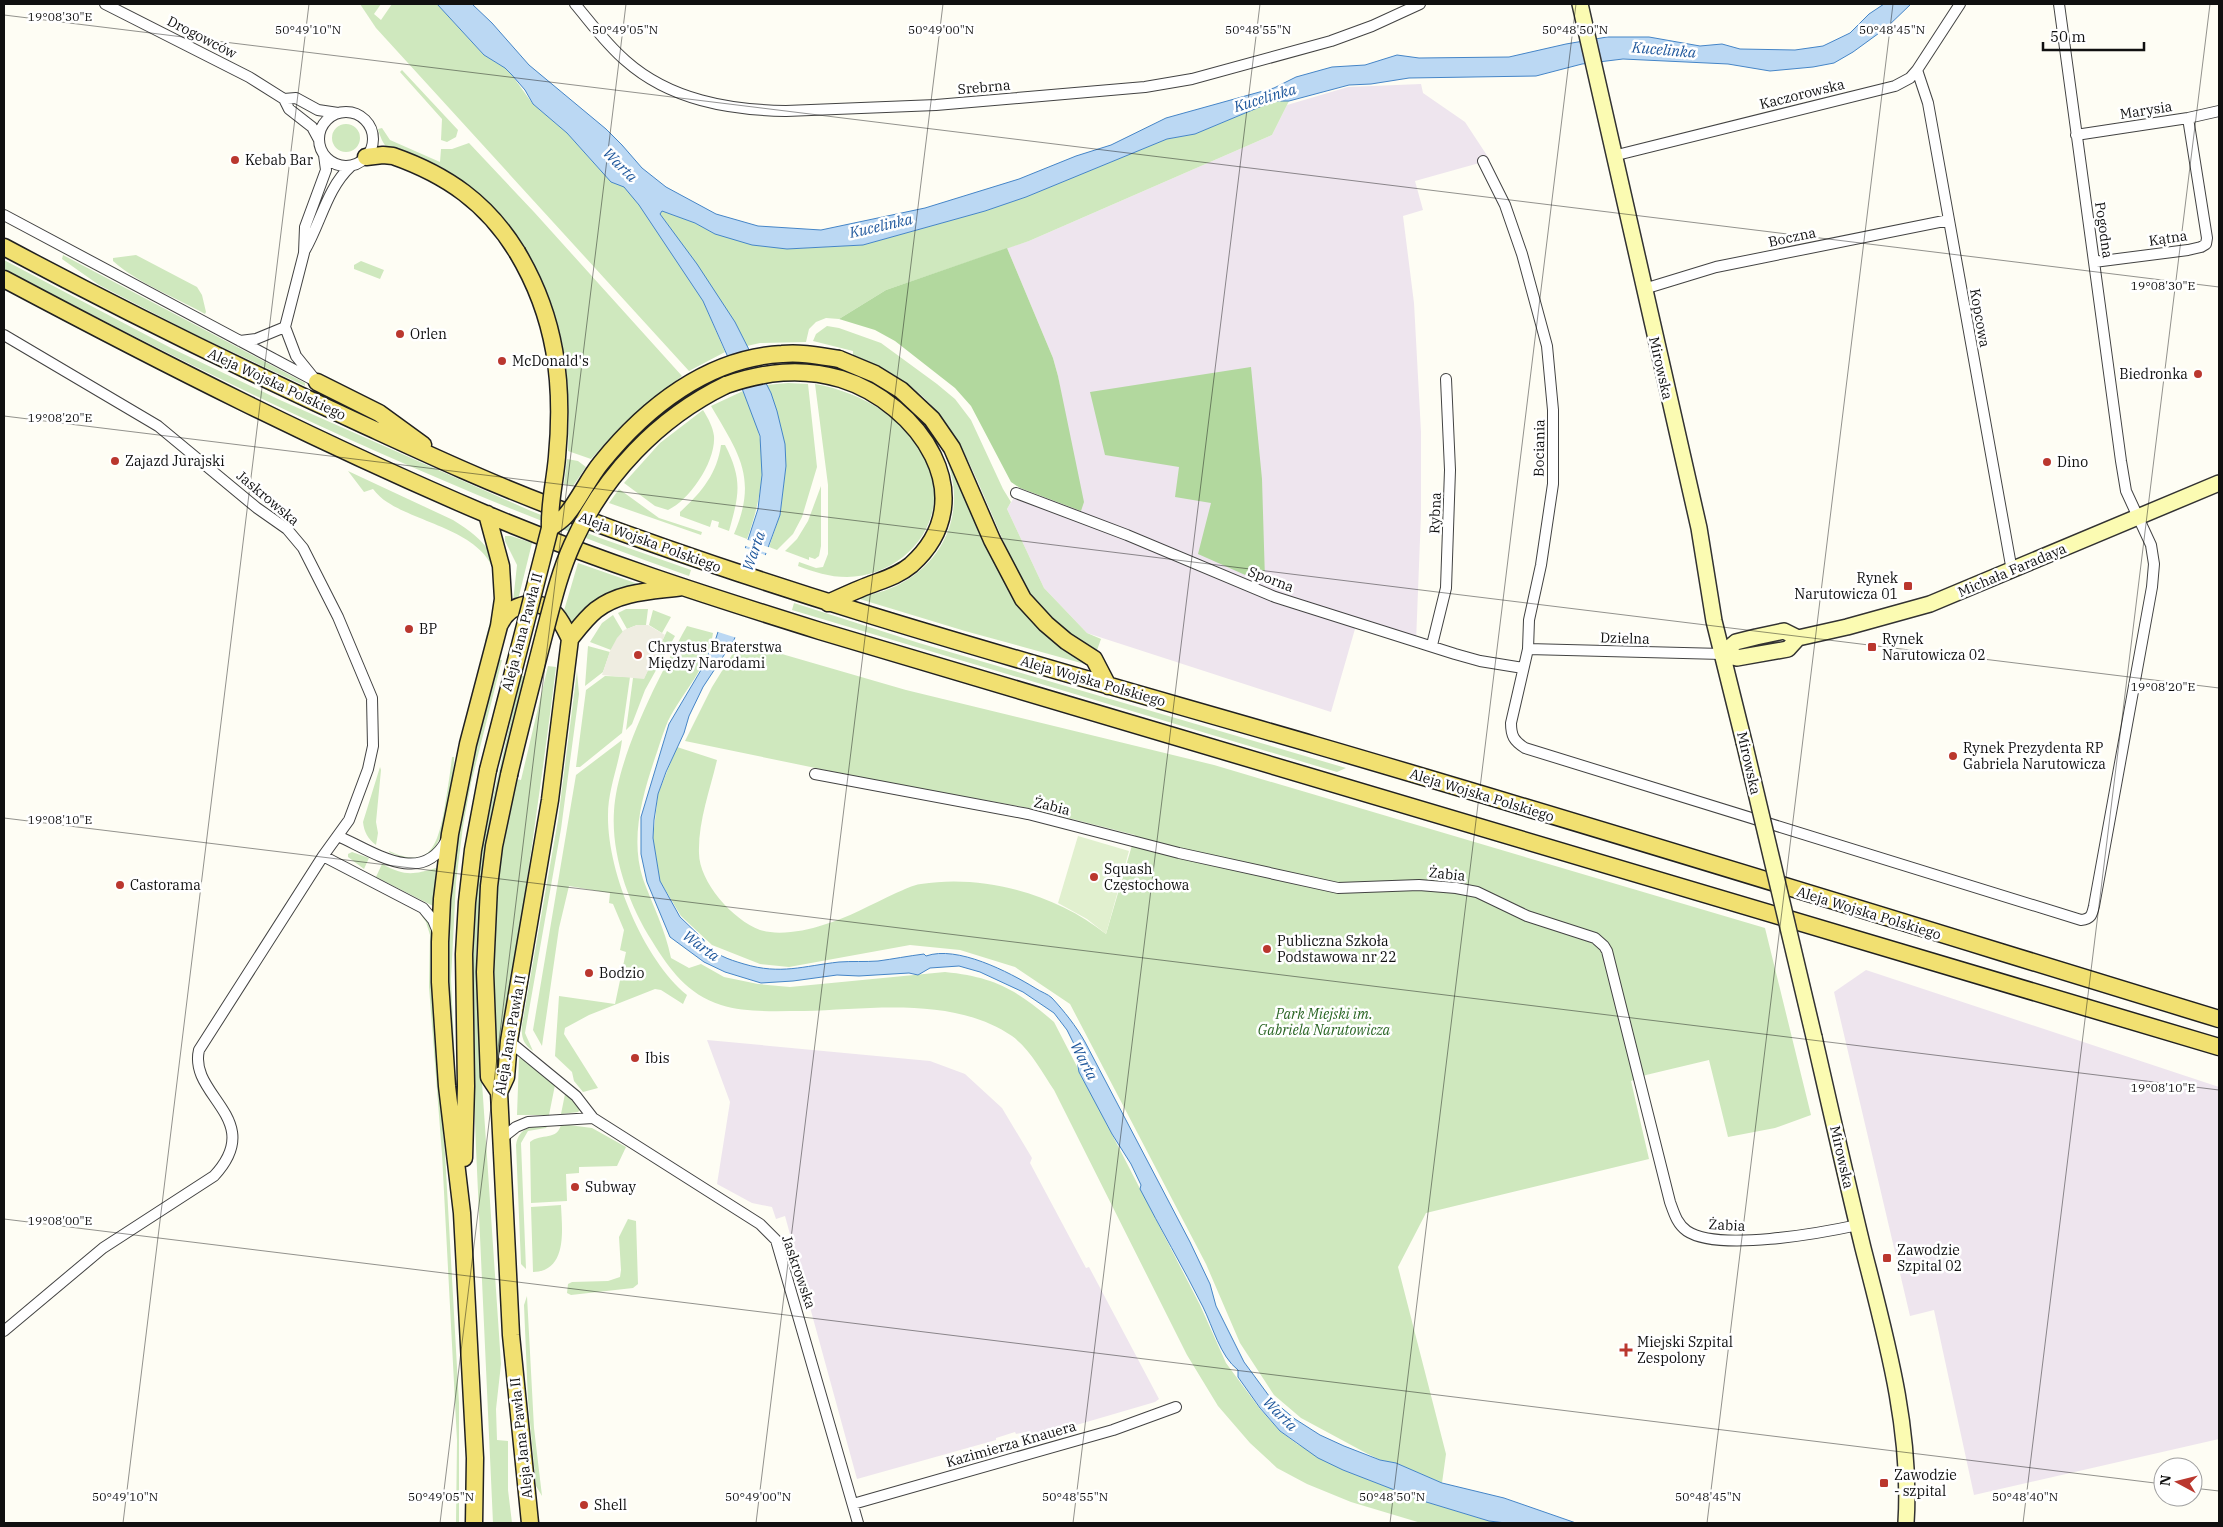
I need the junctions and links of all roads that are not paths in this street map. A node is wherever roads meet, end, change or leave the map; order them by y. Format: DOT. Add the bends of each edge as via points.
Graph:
graph roads {
  1 [pos="105,4"];
  2 [pos="575,4"];
  3 [pos="1420,4"];
  4 [pos="1960,4"];
  5 [pos="2059,4"];
  6 [pos="1581,8"];
  7 [pos="1917,70"];
  8 [pos="284,99"];
  9 [pos="2219,111"];
  10 [pos="338,113"];
  11 [pos="2188,118"];
  12 [pos="2076,135"];
  13 [pos="319,140"];
  14 [pos="324,155"];
  15 [pos="1613,156"];
  16 [pos="366,157"];
  17 [pos="1483,161"];
  18 [pos="351,166"];
  19 [pos="4,215"];
  20 [pos="1949,220"];
  21 [pos="4,247"];
  22 [pos="304,253"];
  23 [pos="2094,262"];
  24 [pos="4,279"];
  25 [pos="1644,289"];
  26 [pos="285,327"];
  27 [pos="4,335"];
  28 [pos="239,341"];
  29 [pos="1446,379"];
  30 [pos="317,382"];
  31 [pos="449,464"];
  32 [pos="2219,483"];
  33 [pos="1016,493"];
  34 [pos="487,514"];
  35 [pos="2138,516"];
  36 [pos="550,528"];
  37 [pos="2012,571"];
  38 [pos="684,587"];
  39 [pos="828,603"];
  40 [pos="499,626"];
  41 [pos="570,639"];
  42 [pos="1432,645"];
  43 [pos="1528,649"];
  44 [pos="1722,654"];
  45 [pos="1523,668"];
  46 [pos="1108,686"];
  47 [pos="815,774"];
  48 [pos="450,834"];
  49 [pos="338,836"];
  50 [pos="323,856"];
  51 [pos="440,942"];
  52 [pos="2219,1019"];
  53 [pos="510,1041"];
  54 [pos="2219,1047"];
  55 [pos="499,1092"];
  56 [pos="593,1118"];
  57 [pos="501,1139"];
  58 [pos="462,1213"];
  59 [pos="1858,1225"];
  60 [pos="4,1331"];
  61 [pos="1176,1408"];
  62 [pos="853,1504"];
  63 [pos="474,1523"];
  64 [pos="530,1523"];
  65 [pos="858,1523"];
  66 [pos="1906,1523"];
  1 -- 8 [label="street, Drogowców" via="249,77"];
  2 -- 3 [label="street, Srebrna" via="612,48 644,75 692,98 738,108 778,111 936,105 1192,80 1331,41"];
  4 -- 7 [label="street, Kaczorowska"];
  5 -- 12 [label="street, Pogodna"];
  6 -- 15 [label="street, Mirowska"];
  7 -- 15 [label="street, Kaczorowska" via="1895,86"];
  7 -- 20 [label="street, Kopcowa" via="1928,103"];
  8 -- 10 [label="street, Drogowców" via="296,98 318,110"];
  8 -- 13 [label="street, Drogowców" via="289,109 312,127"];
  9 -- 11 [label="street, Marysia"];
  10 -- 13 [label="street" via="322,126"];
  10 -- 16 [label="street" via="356,114 369,125 373,142"];
  11 -- 12 [label="street, Marysia"];
  11 -- 23 [label="street, Kątna" via="2206,244 2201,248"];
  12 -- 23 [label="street, Pogodna"];
  13 -- 14 [label="street"];
  14 -- 18 [label="street" via="336,164"];
  14 -- 22 [label="street" via="326,170 305,227"];
  15 -- 25 [label="street, Mirowska"];
  16 -- 18 [label="street"];
  16 -- 36 [label="main road, Aleja Jana Pawła II, bridge" via="393,156 457,186 494,221 528,271 542,303 558,372 560,412 549,510"];
  17 -- 43 [label="street, Bociania" via="1505,206 1522,254 1547,346 1554,410 1553,484 1529,620"];
  18 -- 22 [label="street" via="337,180"];
  19 -- 28 [label="street"];
  20 -- 25 [label="street, Boczna" via="1716,267"];
  20 -- 37 [label="street, Kopcowa"];
  21 -- 31 [label="main road, Aleja Wojska Polskiego" via="196,346"];
  22 -- 26 [label="street"];
  23 -- 35 [label="street, Pogodna" via="2126,491"];
  24 -- 34 [label="main road, Aleja Wojska Polskiego" via="177,371"];
  25 -- 44 [label="street, Mirowska" via="1699,528"];
  26 -- 28 [label="street" via="256,340"];
  26 -- 30 [label="street" via="296,356"];
  27 -- 49 [label="street, Jaskrowska" via="164,431 287,529 303,548 338,617 372,698 373,746 368,769 349,820"];
  28 -- 30 [label="street"];
  29 -- 42 [label="street, Rybna" via="1450,470 1446,588"];
  30 -- 31 [label="main road" via="379,413"];
  31 -- 39 [label="main road, Aleja Wojska Polskiego" via="694,559"];
  32 -- 35 [label="street, Michała Faradaya"];
  33 -- 42 [label="street, Sporna" via="1275,597"];
  34 -- 38 [label="main road, Aleja Wojska Polskiego"];
  34 -- 40 [label="main road, Aleja Jana Pawła II" via="503,580"];
  35 -- 37 [label="street, Michała Faradaya"];
  35 -- 45 [label="street, Bociania" via="2151,545 2154,564 2152,586 2094,906 2088,920 1525,748 1511,734"];
  36 -- 46 [label="main road, bridge" via="567,515 612,450 654,408 683,387 728,364 753,357 784,353 839,359 875,374 901,390 932,419 952,448 992,540 1023,599 1060,636 1094,659"];
  36 -- 58 [label="main road, Aleja Jana Pawła II, bridge" via="488,770 473,850 464,954 466,1086"];
  37 -- 44 [label="street, Michała Faradaya" via="1930,604 1798,638 1784,631 1756,637 1736,642"];
  38 -- 41 [label="main road" via="629,595 608,602"];
  38 -- 54 [label="main road, Aleja Wojska Polskiego"];
  39 -- 46 [label="main road, Aleja Wojska Polskiego"];
  39 -- 55 [label="main road, bridge" via="892,577 910,565 932,539 942,505 938,467 924,439 910,421 867,390 842,379 813,373 776,372 726,385 666,422 627,460 592,507 565,561 550,612 494,846 485,964 485,1012 489,1077"];
  40 -- 41 [label="main road" via="512,609 534,604 555,614"];
  40 -- 48 [label="main road, Aleja Jana Pawła II" via="468,744"];
  41 -- 53 [label="main road, Aleja Jana Pawła II" via="550,800"];
  42 -- 45 [label="street, Sporna" via="1480,661"];
  43 -- 44 [label="street, Dzielna"];
  43 -- 45 [label="street, Bociania"];
  44 -- 59 [label="street, Mirowska, bridge"];
  46 -- 52 [label="main road, Aleja Wojska Polskiego" via="1334,751"];
  47 -- 59 [label="street, Żabia" via="1028,814 1179,853 1338,888 1419,885 1477,892 1527,916 1595,938 1607,951 1670,1202 1680,1225 1702,1237 1734,1241 1817,1233"];
  48 -- 49 [label="street" via="430,860 410,865 397,863"];
  48 -- 51 [label="main road, Aleja Jana Pawła II"];
  49 -- 50 [label="street, Jaskrowska"];
  50 -- 51 [label="street" via="422,908 433,920"];
  50 -- 60 [label="street, Jaskrowska" via="199,1050 198,1067 231,1126 232,1141 223,1167 103,1248"];
  51 -- 58 [label="main road, Aleja Jana Pawła II" via="447,1086"];
  53 -- 55 [label="main road, Aleja Jana Pawła II" via="506,1077"];
  53 -- 56 [label="street, Jaskrowska" via="576,1096"];
  55 -- 57 [label="main road, Aleja Jana Pawła II"];
  56 -- 57 [label="street" via="528,1122 516,1126"];
  56 -- 62 [label="street, Jaskrowska" via="760,1224 776,1240"];
  57 -- 64 [label="main road, Aleja Jana Pawła II" via="511,1335"];
  58 -- 63 [label="main road, Aleja Jana Pawła II" via="473,1420"];
  59 -- 66 [label="street, Mirowska" via="1903,1422"];
  61 -- 62 [label="street, Kazimierza Knauera" via="1114,1430"];
  62 -- 65 [label="street, Jaskrowska"];
}
